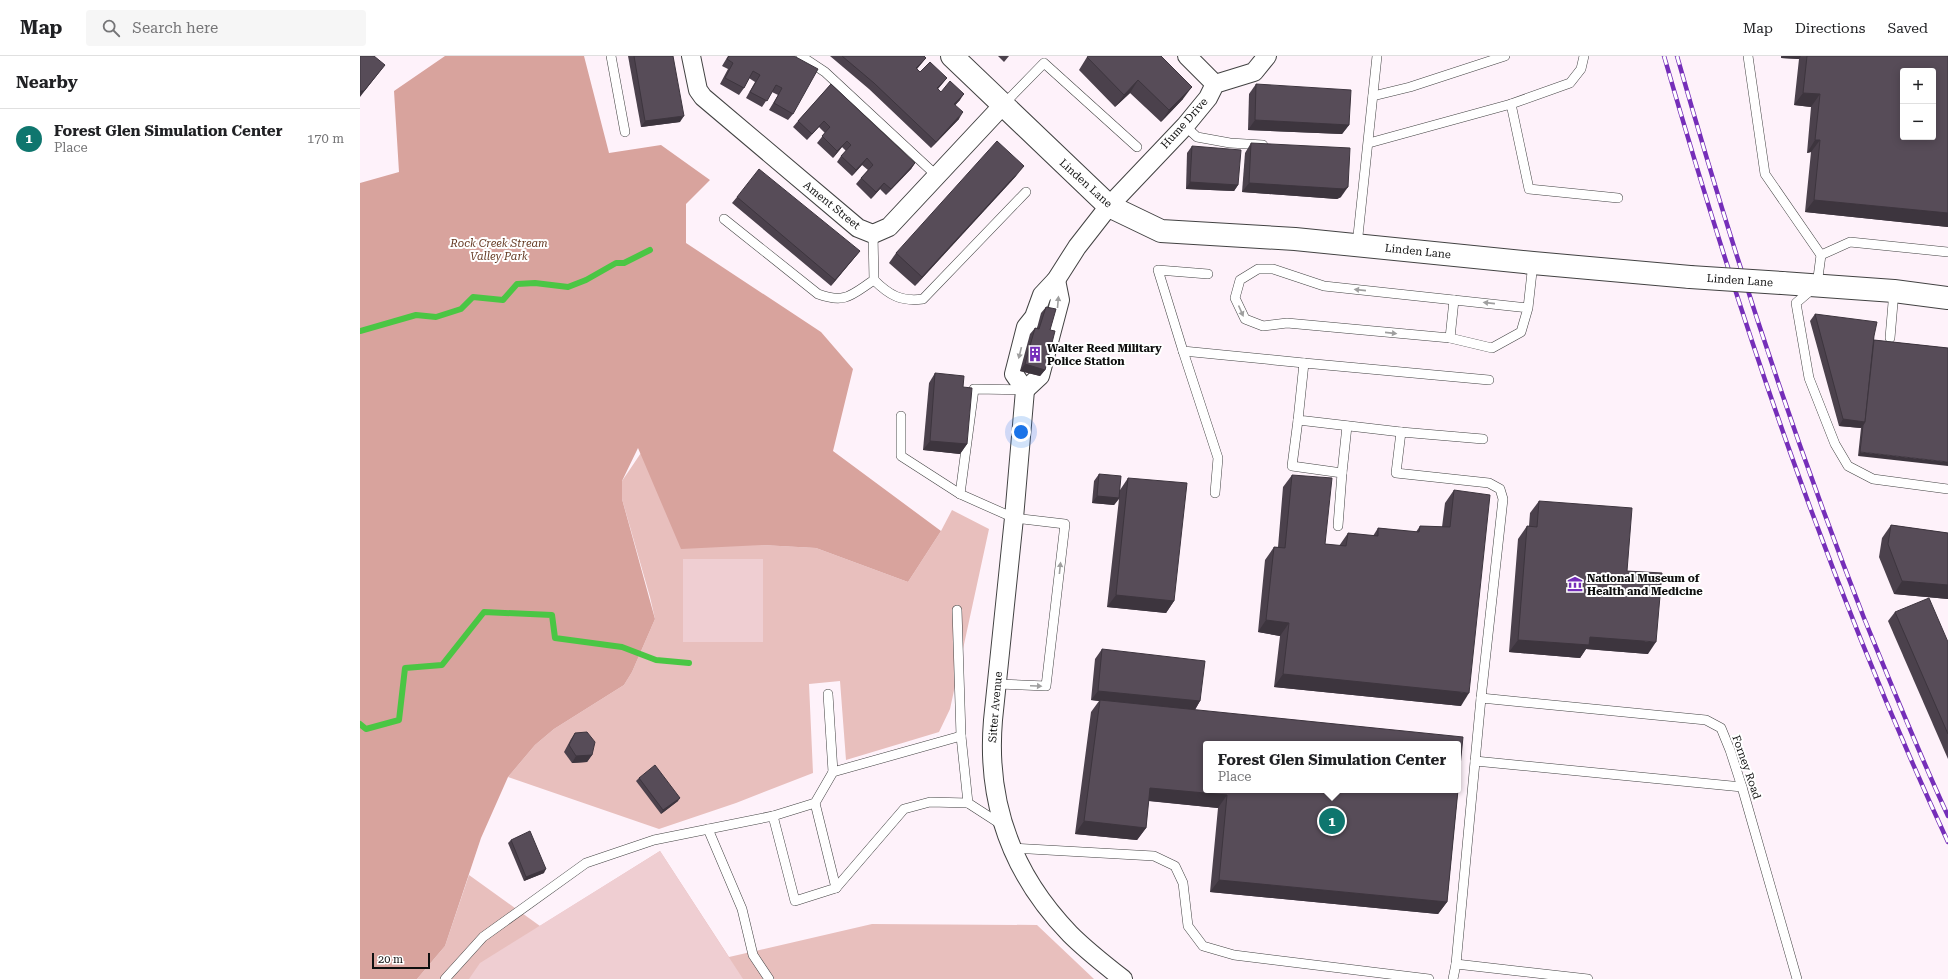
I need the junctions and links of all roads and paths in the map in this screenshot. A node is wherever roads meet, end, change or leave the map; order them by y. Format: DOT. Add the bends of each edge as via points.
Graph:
graph roads {
  1 [pos="611,56"];
  2 [pos="691,56"];
  3 [pos="801,56"];
  4 [pos="952,56"];
  5 [pos="1187,56"];
  6 [pos="1267,56"];
  7 [pos="1377,56"];
  8 [pos="1505,56"];
  9 [pos="1584,56"];
  10 [pos="1748,56"];
  11 [pos="1046,60"];
  12 [pos="1215,84"];
  13 [pos="1373,96"];
  14 [pos="1511,104"];
  15 [pos="1003,105"];
  16 [pos="1185,126"];
  17 [pos="625,132"];
  18 [pos="1369,143"];
  19 [pos="1276,146"];
  20 [pos="1137,147"];
  21 [pos="937,176"];
  22 [pos="1026,192"];
  23 [pos="1618,198"];
  24 [pos="1109,206"];
  25 [pos="724,219"];
  26 [pos="873,234"];
  27 [pos="1357,245"];
  28 [pos="1948,252"];
  29 [pos="1821,255"];
  30 [pos="1533,263"];
  31 [pos="1208,274"];
  32 [pos="874,280"];
  33 [pos="1056,280"];
  34 [pos="1817,285"];
  35 [pos="1894,291"];
  36 [pos="1948,298"];
  37 [pos="1454,300"];
  38 [pos="1528,308"];
  39 [pos="1450,338"];
  40 [pos="1890,338"];
  41 [pos="1182,351"];
  42 [pos="1304,363"];
  43 [pos="1489,380"];
  44 [pos="1025,390"];
  45 [pos="901,416"];
  46 [pos="1298,420"];
  47 [pos="1347,426"];
  48 [pos="1401,432"];
  49 [pos="1483,439"];
  50 [pos="1342,473"];
  51 [pos="1948,489"];
  52 [pos="1216,493"];
  53 [pos="960,494"];
  54 [pos="1014,518"];
  55 [pos="1338,526"];
  56 [pos="957,610"];
  57 [pos="997,684"];
  58 [pos="828,694"];
  59 [pos="1481,698"];
  60 [pos="960,736"];
  61 [pos="1475,761"];
  62 [pos="832,772"];
  63 [pos="1742,787"];
  64 [pos="968,803"];
  65 [pos="815,804"];
  66 [pos="773,816"];
  67 [pos="1003,826"];
  68 [pos="708,829"];
  69 [pos="1012,848"];
  70 [pos="836,888"];
  71 [pos="1456,964"];
  72 [pos="446,979"];
  73 [pos="769,979"];
  74 [pos="1123,979"];
  75 [pos="1429,979"];
  76 [pos="1453,979"];
  77 [pos="1588,979"];
  78 [pos="1798,979"];
  1 -- 17 [label="lane"];
  2 -- 26 [label="street, Ament Street" via="698,90 703,97 858,228"];
  3 -- 21 [label="lane" via="825,72"];
  4 -- 15 [label="street, Linden Lane"];
  5 -- 12 [label="street"];
  6 -- 12 [label="street" via="1254,72"];
  7 -- 13 [label="lane"];
  8 -- 13 [label="lane" via="1410,87"];
  9 -- 14 [label="lane" via="1582,69 1570,83"];
  10 -- 29 [label="lane" via="1765,174"];
  11 -- 15 [label="lane"];
  11 -- 20 [label="lane"];
  12 -- 16 [label="street, Hume Drive" via="1208,98"];
  13 -- 18 [label="lane"];
  14 -- 18 [label="lane"];
  14 -- 23 [label="lane" via="1529,189"];
  15 -- 21 [label="street, Ament Street"];
  15 -- 24 [label="street, Linden Lane"];
  16 -- 19 [label="lane" via="1197,137 1230,143"];
  16 -- 24 [label="street, Hume Drive"];
  18 -- 27 [label="lane"];
  21 -- 26 [label="street, Ament Street" via="889,227"];
  22 -- 32 [label="lane" via="923,299 909,301 893,296"];
  24 -- 27 [label="street, Linden Lane" via="1161,231 1295,238"];
  24 -- 33 [label="street" via="1077,246"];
  25 -- 32 [label="lane" via="818,294 832,299 846,298"];
  26 -- 32 [label="lane"];
  27 -- 30 [label="street, Linden Lane"];
  28 -- 29 [label="lane" via="1850,242"];
  29 -- 34 [label="lane"];
  30 -- 34 [label="street, Linden Lane, bridge"];
  30 -- 38 [label="lane"];
  31 -- 41 [label="lane" via="1158,270"];
  44 -- 33 [label="street, one-way" via="1040,376 1060,300"];
  33 -- 44 [label="street, one-way" via="1042,295 1034,318 1026,327 1014,374"];
  34 -- 35 [label="street, Linden Lane"];
  34 -- 51 [label="lane" via="1796,303 1799,323 1809,378 1835,444 1848,466 1873,479"];
  35 -- 36 [label="street, Linden Lane"];
  35 -- 40 [label="lane"];
  38 -- 37 [label="lane, one-way"];
  37 -- 39 [label="lane"];
  37 -- 39 [label="lane, one-way" via="1324,286 1273,269 1258,269 1240,280 1235,298 1245,319 1263,326 1287,323"];
  38 -- 39 [label="lane" via="1521,332 1492,348"];
  41 -- 42 [label="lane"];
  41 -- 52 [label="lane" via="1218,458"];
  42 -- 43 [label="lane"];
  42 -- 46 [label="lane"];
  44 -- 53 [label="lane" via="974,389"];
  44 -- 54 [label="street, Sitter Avenue"];
  45 -- 53 [label="lane" via="901,456"];
  46 -- 47 [label="lane"];
  46 -- 50 [label="lane" via="1292,466"];
  47 -- 48 [label="lane"];
  47 -- 50 [label="lane"];
  48 -- 49 [label="lane"];
  48 -- 59 [label="lane" via="1396,473 1489,483 1500,489 1503,499"];
  50 -- 55 [label="lane"];
  53 -- 54 [label="lane"];
  54 -- 57 [label="street, Sitter Avenue"];
  57 -- 54 [label="lane, one-way" via="1046,686 1065,524"];
  56 -- 60 [label="lane"];
  57 -- 67 [label="street, Sitter Avenue" via="991,745 992,769"];
  58 -- 62 [label="lane"];
  59 -- 61 [label="lane"];
  59 -- 63 [label="lane, Forney Road" via="1706,720 1721,728"];
  60 -- 62 [label="lane"];
  60 -- 64 [label="lane"];
  61 -- 63 [label="lane"];
  61 -- 71 [label="lane"];
  62 -- 65 [label="lane"];
  63 -- 78 [label="lane, Forney Road"];
  64 -- 67 [label="lane"];
  64 -- 70 [label="lane" via="930,802 904,809"];
  65 -- 66 [label="lane"];
  65 -- 70 [label="lane"];
  66 -- 68 [label="lane"];
  66 -- 70 [label="lane" via="795,901"];
  67 -- 69 [label="street, Sitter Avenue"];
  68 -- 72 [label="lane" via="654,840 586,863 482,937"];
  68 -- 73 [label="lane" via="742,909 753,955"];
  69 -- 74 [label="street, Sitter Avenue" via="1029,882 1048,909 1070,934"];
  69 -- 75 [label="lane" via="1154,856 1175,866 1183,883 1188,926 1202,946 1234,955"];
  71 -- 76 [label="lane"];
  71 -- 77 [label="lane"];
}
